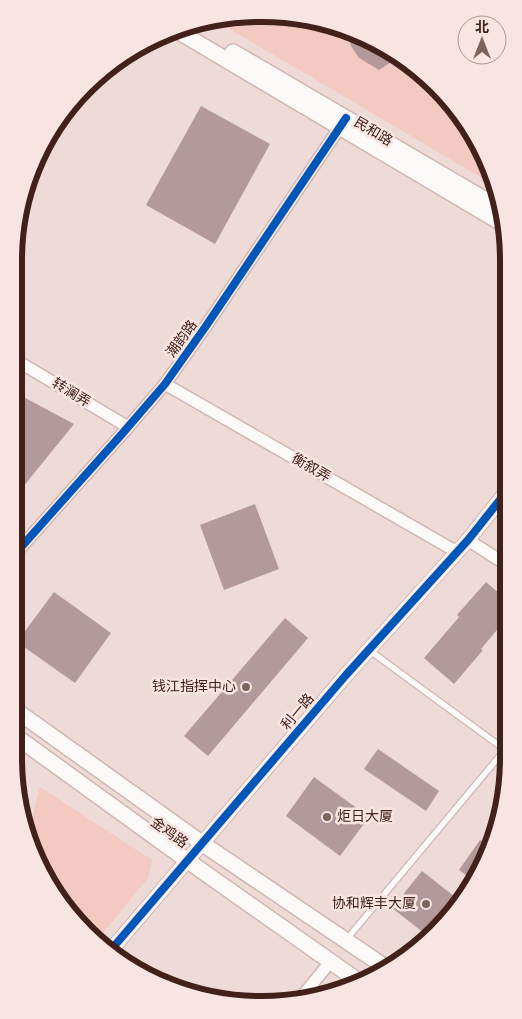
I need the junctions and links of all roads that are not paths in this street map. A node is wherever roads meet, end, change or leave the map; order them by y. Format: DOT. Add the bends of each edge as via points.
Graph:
graph roads {
  1 [pos="198,31"];
  2 [pos="185,35"];
  3 [pos="343,123"];
  4 [pos="492,204"];
  5 [pos="496,219"];
  6 [pos="22,364"];
  7 [pos="165,384"];
  8 [pos="128,427"];
  9 [pos="500,500"];
  10 [pos="468,540"];
  11 [pos="22,546"];
  12 [pos="457,552"];
  13 [pos="500,561"];
  14 [pos="369,650"];
  15 [pos="22,714"];
  16 [pos="22,741"];
  17 [pos="500,744"];
  18 [pos="500,757"];
  19 [pos="203,844"];
  20 [pos="188,861"];
  21 [pos="345,941"];
  22 [pos="115,946"];
  23 [pos="331,962"];
  24 [pos="381,964"];
  25 [pos="353,978"];
  26 [pos="305,992"];
  1 -- 3 [label="main road, 民和路"];
  2 -- 3 [label="main road, 民和路"];
  3 -- 4 [label="main road, 民和路"];
  3 -- 5 [label="main road, 民和路"];
  3 -- 7 [label="street, 潮韵路"];
  6 -- 8 [label="street, 转澜弄"];
  7 -- 8 [label="street, 潮韵路"];
  7 -- 12 [label="street, 衡叙弄"];
  8 -- 11 [label="street, 潮韵路"];
  9 -- 10 [label="street, 利一路"];
  10 -- 12 [label="street, 利一路"];
  10 -- 13 [label="street"];
  12 -- 14 [label="street, 利一路"];
  14 -- 17 [label="lane"];
  14 -- 19 [label="street, 利一路"];
  15 -- 19 [label="main road, 金鸡路"];
  16 -- 20 [label="main road, 金鸡路"];
  18 -- 21 [label="lane"];
  19 -- 20 [label="street, 利一路"];
  19 -- 21 [label="main road, 金鸡路"];
  20 -- 22 [label="street, 利一路"];
  20 -- 23 [label="main road, 金鸡路"];
  21 -- 24 [label="main road, 金鸡路"];
  23 -- 25 [label="main road, 金鸡路"];
  23 -- 26 [label="street"];
}
